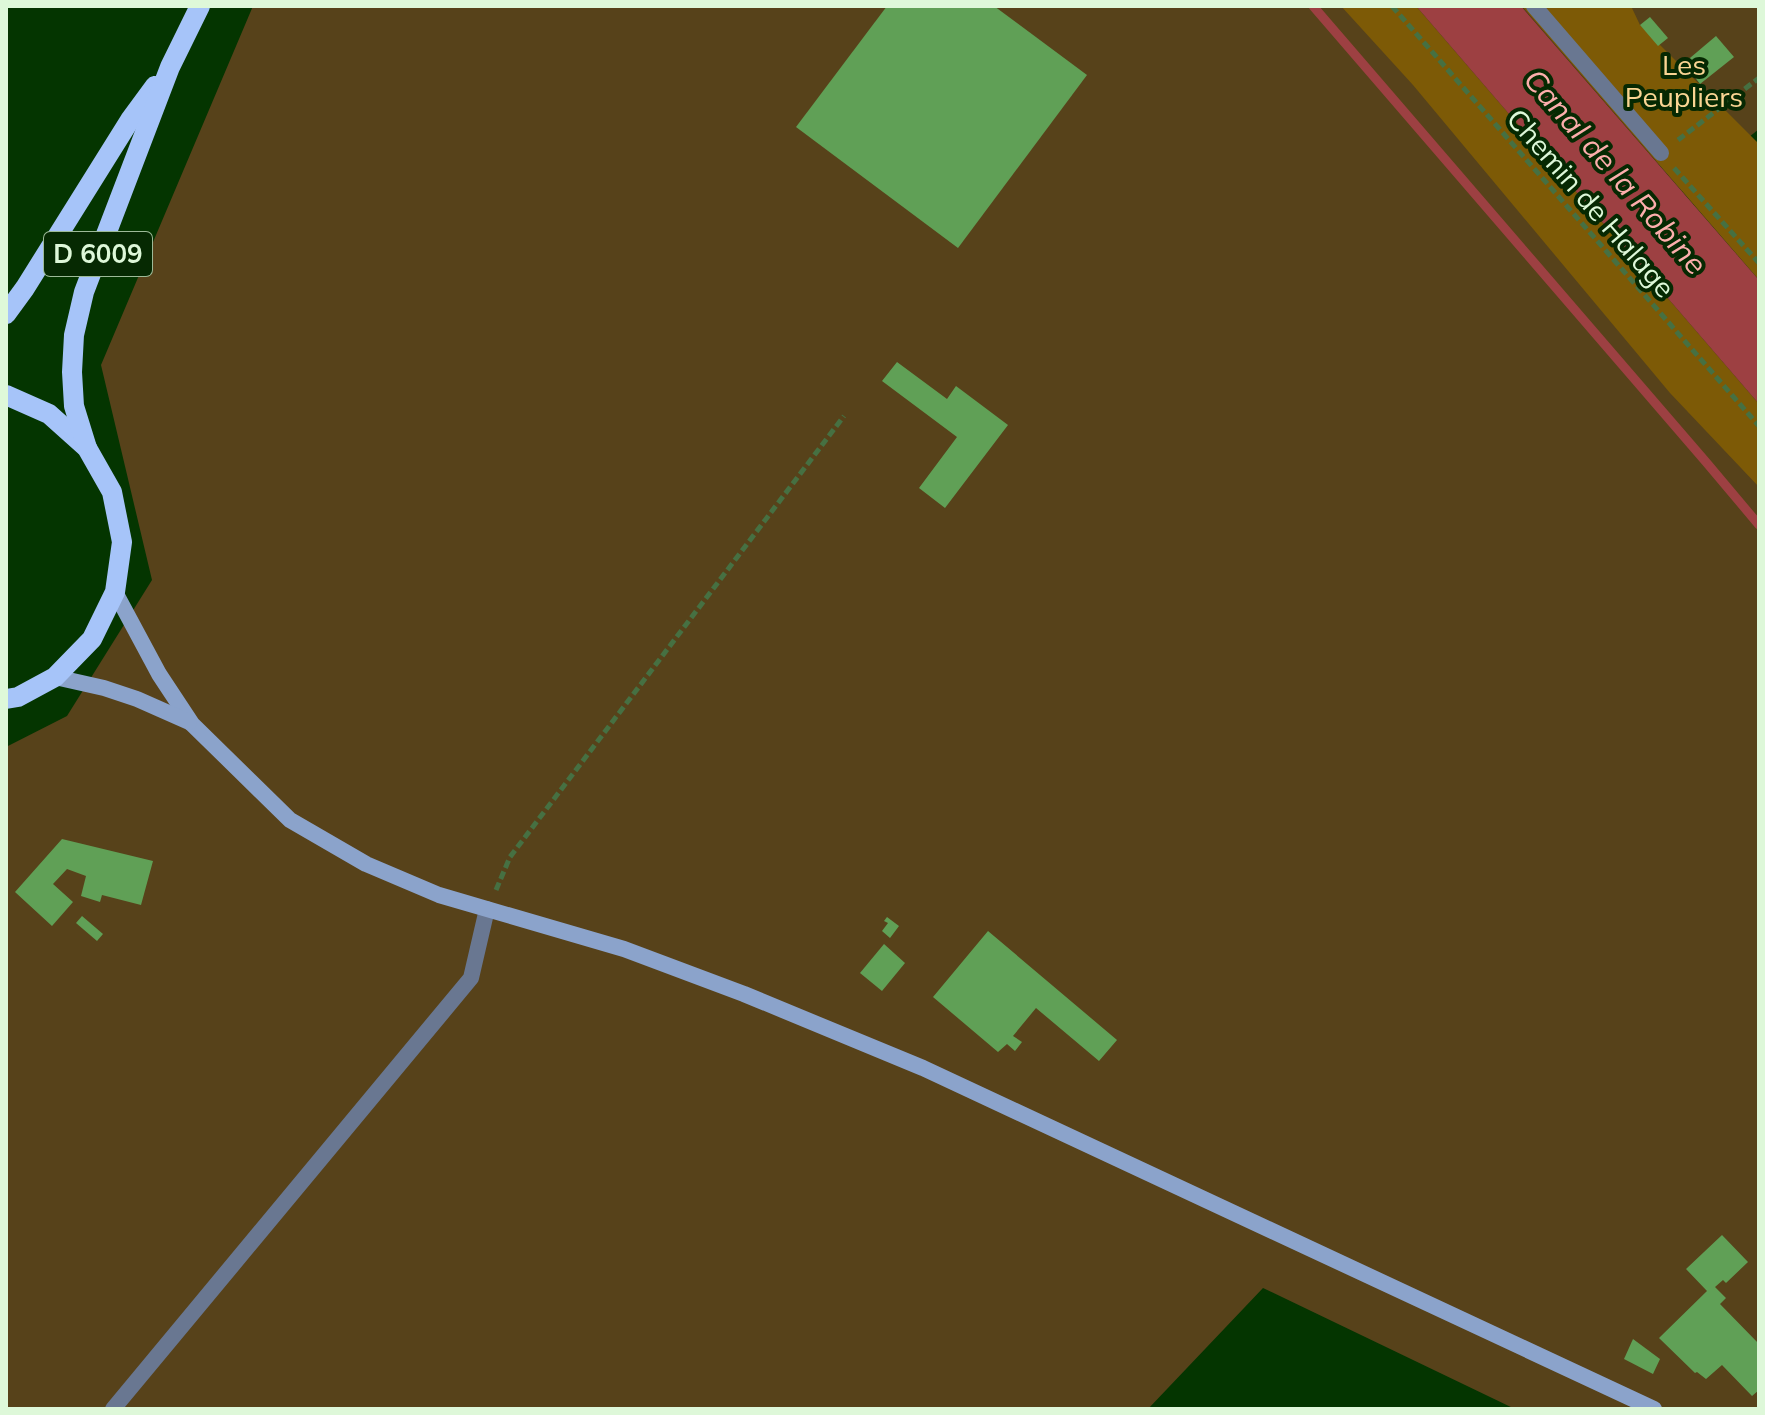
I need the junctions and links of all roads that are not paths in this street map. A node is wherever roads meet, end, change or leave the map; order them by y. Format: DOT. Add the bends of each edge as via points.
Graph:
graph roads {
  1 [pos="200,6"];
  2 [pos="1534,6"];
  3 [pos="170,67"];
  4 [pos="1661,153"];
  5 [pos="6,314"];
  6 [pos="6,395"];
  7 [pos="87,448"];
  8 [pos="115,592"];
  9 [pos="55,677"];
  10 [pos="6,699"];
  11 [pos="192,724"];
  12 [pos="487,909"];
  13 [pos="113,1409"];
  14 [pos="1654,1409"];
  1 -- 3 [label="main road, D 6009"];
  2 -- 4 [label="street"];
  3 -- 5 [label="main road, D 6009" via="130,120"];
  3 -- 7 [label="main road, D 6009" via="80,307 72,372 74,406"];
  6 -- 7 [label="main road" via="49,414"];
  7 -- 8 [label="main road" via="115,504 122,542"];
  8 -- 9 [label="main road" via="92,639"];
  8 -- 11 [label="main road"];
  9 -- 10 [label="main road"];
  9 -- 11 [label="main road" via="137,699"];
  11 -- 12 [label="main road" via="290,820 366,864"];
  12 -- 13 [label="street" via="471,978"];
  12 -- 14 [label="main road" via="624,949 923,1068"];
}
